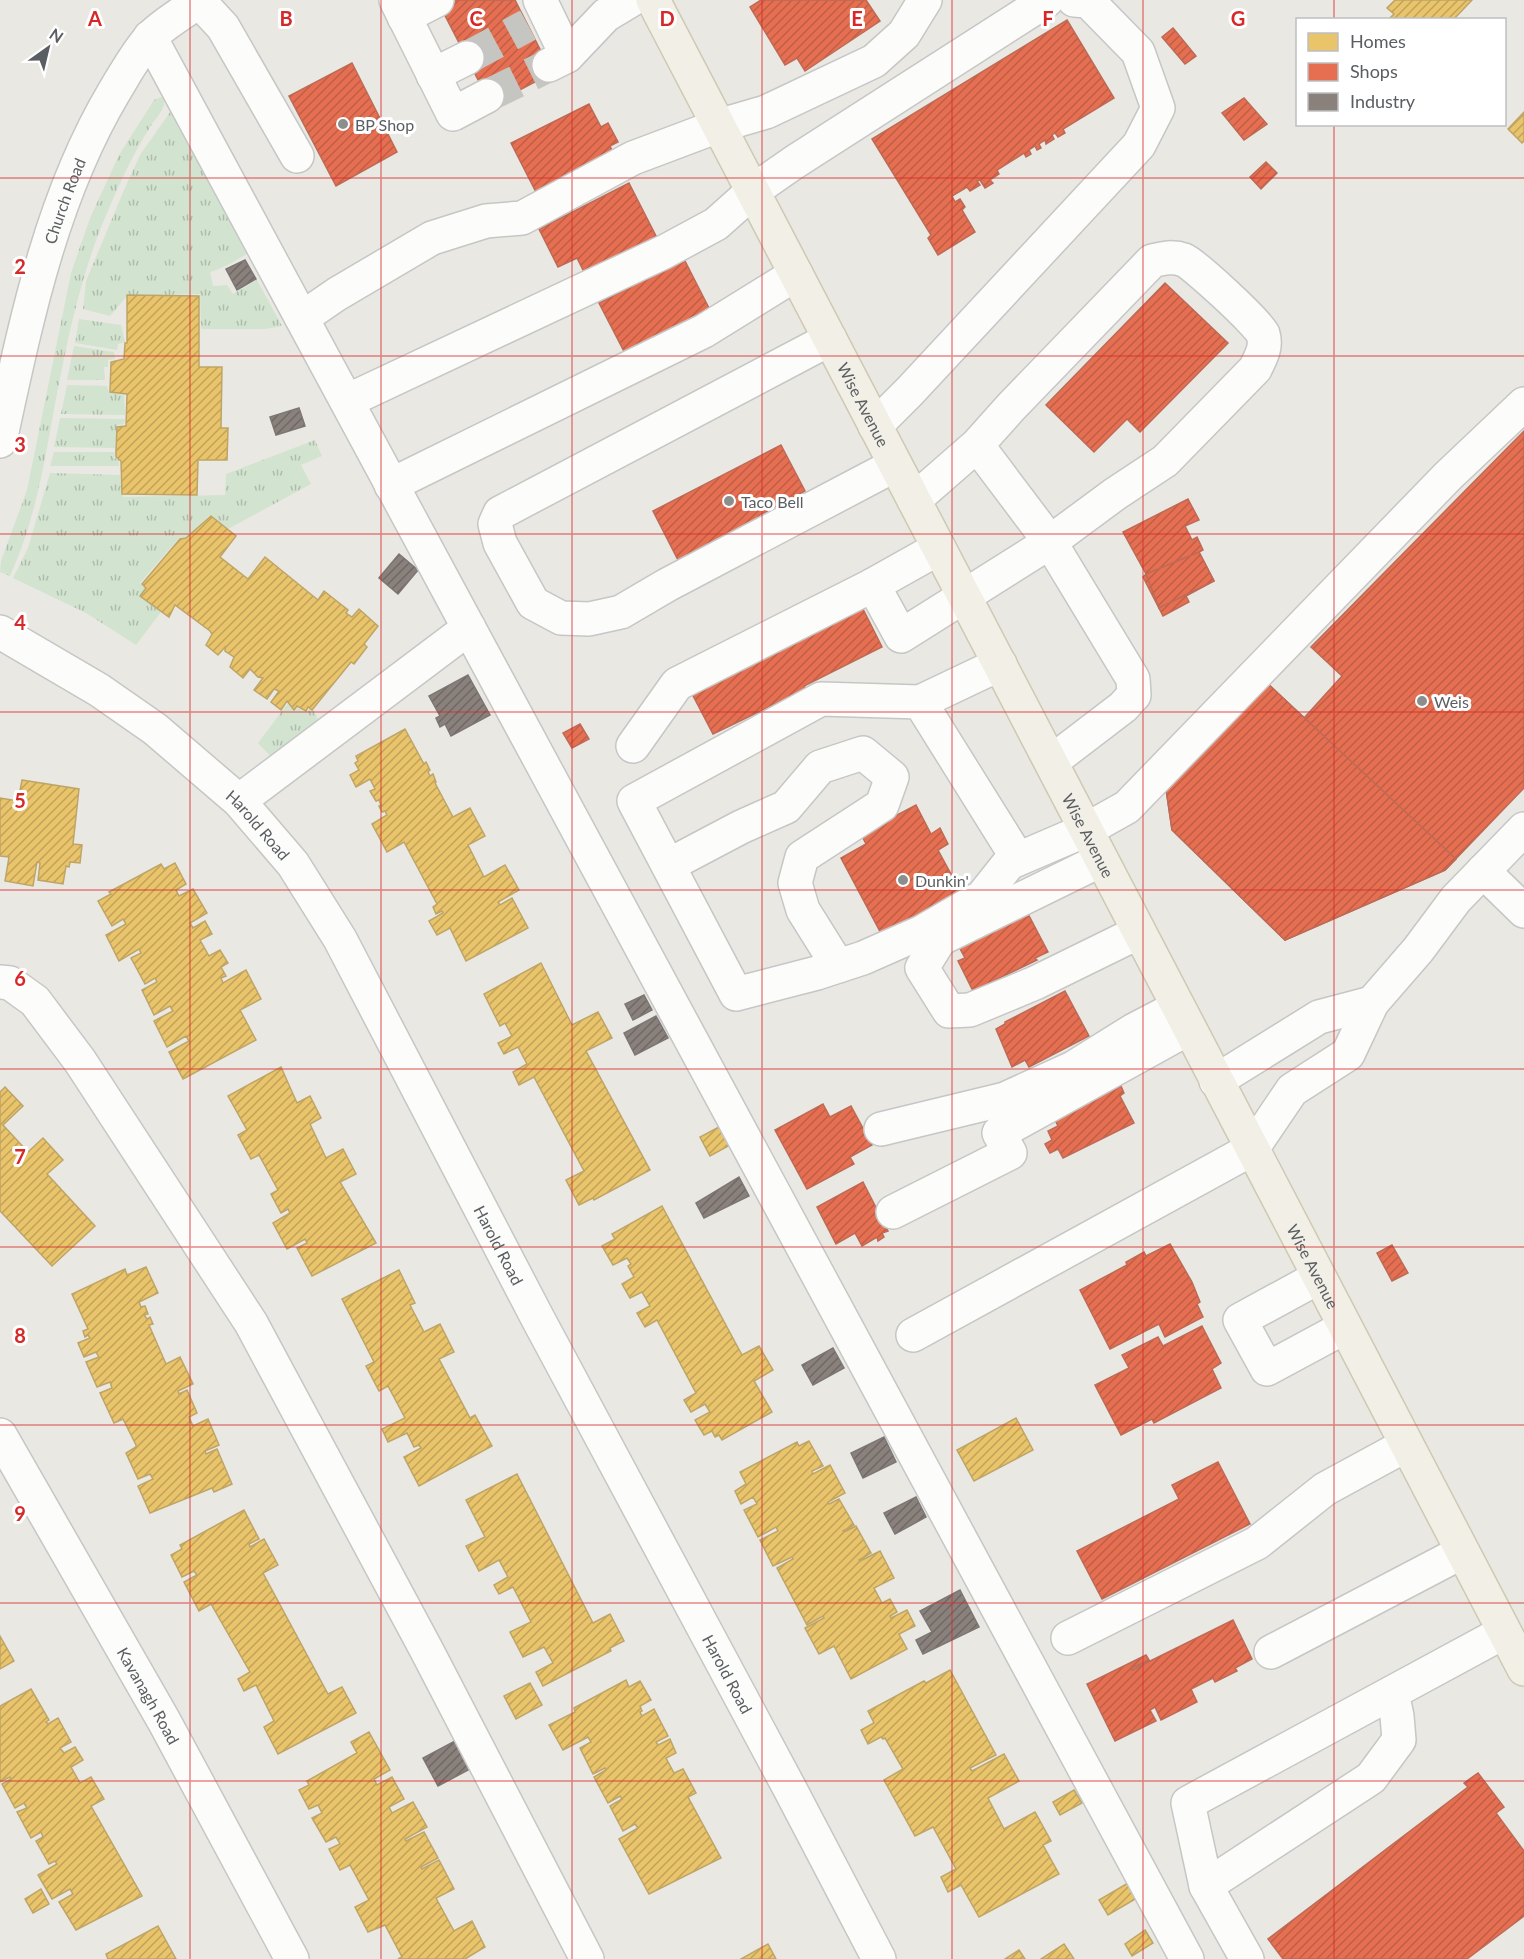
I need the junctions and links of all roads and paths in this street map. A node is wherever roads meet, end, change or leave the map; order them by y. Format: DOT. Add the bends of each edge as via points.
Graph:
graph roads {
  1 [pos="199,0"];
  2 [pos="437,0"];
  3 [pos="632,0"];
  4 [pos="653,0"];
  5 [pos="925,0"];
  6 [pos="1047,0"];
  7 [pos="1074,0"];
  8 [pos="400,9"];
  9 [pos="538,14"];
  10 [pos="150,37"];
  11 [pos="467,58"];
  12 [pos="433,75"];
  13 [pos="487,96"];
  14 [pos="718,126"];
  15 [pos="297,156"];
  16 [pos="753,191"];
  17 [pos="796,274"];
  18 [pos="302,318"];
  19 [pos="830,339"];
  20 [pos="7,372"];
  21 [pos="347,401"];
  22 [pos="1524,404"];
  23 [pos="875,426"];
  24 [pos="0,441"];
  25 [pos="977,445"];
  26 [pos="896,465"];
  27 [pos="391,485"];
  28 [pos="914,500"];
  29 [pos="1050,542"];
  30 [pos="939,548"];
  31 [pos="873,585"];
  32 [pos="964,596"];
  33 [pos="469,628"];
  34 [pos="0,632"];
  35 [pos="1000,664"];
  36 [pos="920,702"];
  37 [pos="633,746"];
  38 [pos="1051,762"];
  39 [pos="239,801"];
  40 [pos="1524,829"];
  41 [pos="1086,830"];
  42 [pos="1018,859"];
  43 [pos="1101,860"];
  44 [pos="669,866"];
  45 [pos="1483,871"];
  46 [pos="1524,911"];
  47 [pos="1139,932"];
  48 [pos="838,966"];
  49 [pos="0,982"];
  50 [pos="1372,1003"];
  51 [pos="1184,1018"];
  52 [pos="1216,1081"];
  53 [pos="881,1129"];
  54 [pos="1252,1149"];
  55 [pos="893,1212"];
  56 [pos="1319,1277"];
  57 [pos="1345,1327"];
  58 [pos="913,1335"];
  59 [pos="0,1436"];
  60 [pos="1406,1445"];
  61 [pos="1462,1552"];
  62 [pos="1504,1632"];
  63 [pos="1068,1638"];
  64 [pos="1271,1652"];
  65 [pos="1524,1669"];
  66 [pos="1392,1693"];
  67 [pos="1206,1886"];
  68 [pos="292,1959"];
  69 [pos="587,1959"];
  70 [pos="879,1959"];
  71 [pos="1186,1959"];
  72 [pos="1247,1959"];
  1 -- 10 [label="street, Church Road"];
  1 -- 15 [label="street" via="223,27"];
  2 -- 8 [label="street"];
  3 -- 9 [label="street" via="606,15 558,61"];
  4 -- 14 [label="main road, Wise Avenue"];
  5 -- 14 [label="street" via="904,34 874,61 766,112"];
  6 -- 16 [label="street"];
  7 -- 23 [label="street" via="1088,1 1138,52 1158,108 1139,145"];
  8 -- 12 [label="street"];
  10 -- 18 [label="street"];
  10 -- 20 [label="street, Church Road" via="102,111 74,170"];
  11 -- 12 [label="street"];
  12 -- 13 [label="street" via="453,114"];
  14 -- 16 [label="main road, Wise Avenue"];
  14 -- 18 [label="street" via="633,158 522,218 486,221 432,238"];
  16 -- 17 [label="main road, Wise Avenue"];
  16 -- 21 [label="street" via="716,224 664,252"];
  17 -- 19 [label="main road, Wise Avenue"];
  17 -- 27 [label="street" via="704,331"];
  18 -- 21 [label="street"];
  19 -- 23 [label="main road, Wise Avenue"];
  19 -- 26 [label="street" via="500,513 495,524 500,543 533,603 561,618 589,619 621,612"];
  20 -- 24 [label="street, Church Road"];
  21 -- 27 [label="street"];
  22 -- 41 [label="street" via="1448,476 1127,807"];
  23 -- 26 [label="main road, Wise Avenue"];
  25 -- 28 [label="street"];
  25 -- 29 [label="street"];
  25 -- 29 [label="street" via="1152,261 1168,256 1186,261 1262,332 1265,350 1255,369 1165,461"];
  26 -- 28 [label="main road, Wise Avenue"];
  27 -- 33 [label="street"];
  28 -- 30 [label="main road, Wise Avenue"];
  29 -- 32 [label="street"];
  29 -- 38 [label="street" via="1133,679 1134,694 1123,707"];
  30 -- 31 [label="street"];
  30 -- 32 [label="main road, Wise Avenue"];
  31 -- 32 [label="street" via="901,636"];
  31 -- 37 [label="street" via="677,684"];
  32 -- 35 [label="main road, Wise Avenue"];
  33 -- 39 [label="street"];
  33 -- 71 [label="street"];
  34 -- 39 [label="street, Harold Road" via="146,722"];
  35 -- 36 [label="street"];
  35 -- 38 [label="main road, Wise Avenue"];
  36 -- 42 [label="street"];
  36 -- 44 [label="street" via="821,699 634,801"];
  38 -- 41 [label="main road, Wise Avenue"];
  39 -- 70 [label="street, Harold Road" via="293,864 340,939"];
  40 -- 45 [label="street"];
  41 -- 42 [label="street"];
  41 -- 43 [label="main road, Wise Avenue"];
  42 -- 48 [label="street" via="1009,863 982,897 922,932"];
  43 -- 47 [label="main road, Wise Avenue"];
  43 -- 47 [label="street" via="940,939 922,968 949,1011 970,1010"];
  44 -- 48 [label="street" via="736,994"];
  44 -- 48 [label="street" via="786,807 820,767 863,753 892,777 882,805 801,857 795,883 803,910"];
  45 -- 46 [label="street"];
  45 -- 50 [label="street" via="1456,898"];
  47 -- 51 [label="main road, Wise Avenue"];
  49 -- 69 [label="street" via="10,982 35,1001 80,1061 251,1323"];
  50 -- 52 [label="street" via="1319,1017"];
  50 -- 54 [label="street" via="1348,1054 1292,1090"];
  51 -- 52 [label="main road, Wise Avenue"];
  51 -- 53 [label="street" via="1134,1030 1073,1068 1005,1099"];
  51 -- 55 [label="street" via="999,1132 1010,1153"];
  52 -- 54 [label="main road, Wise Avenue"];
  54 -- 56 [label="main road, Wise Avenue"];
  54 -- 58 [label="street"];
  56 -- 57 [label="main road, Wise Avenue"];
  56 -- 57 [label="street" via="1240,1320 1267,1369"];
  57 -- 60 [label="main road, Wise Avenue"];
  59 -- 68 [label="street, Kavanagh Road" via="164,1721"];
  60 -- 61 [label="main road, Wise Avenue"];
  60 -- 63 [label="street" via="1325,1489 1257,1543"];
  61 -- 62 [label="main road, Wise Avenue"];
  61 -- 64 [label="street"];
  62 -- 65 [label="main road, Wise Avenue"];
  62 -- 66 [label="street"];
  66 -- 67 [label="street" via="1399,1740 1371,1778"];
  66 -- 67 [label="street" via="1188,1803"];
  67 -- 72 [label="street"];
}
